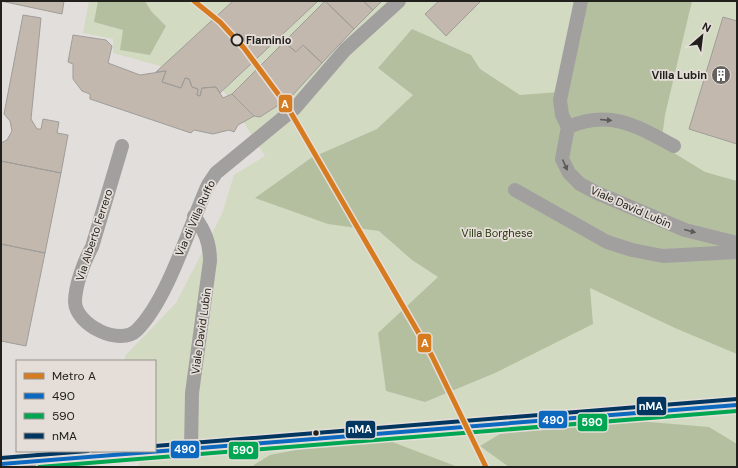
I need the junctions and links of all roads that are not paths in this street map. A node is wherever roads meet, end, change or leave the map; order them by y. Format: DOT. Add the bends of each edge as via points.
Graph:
graph roads {
  1 [pos="399,1"];
  2 [pos="580,1"];
  3 [pos="568,127"];
  4 [pos="122,146"];
  5 [pos="674,146"];
  6 [pos="515,190"];
  7 [pos="194,216"];
  8 [pos="737,243"];
  9 [pos="737,252"];
  10 [pos="131,334"];
  11 [pos="737,405"];
  12 [pos="191,450"];
  13 [pos="1,464"];
  1 -- 7 [label="lane, Via di Villa Ruffo" via="345,50 295,108 216,173"];
  2 -- 3 [label="lane" via="560,100 562,115"];
  3 -- 5 [label="lane, one-way" via="591,119 617,121 646,130"];
  3 -- 8 [label="lane, Viale David Lubin, one-way" via="562,159 569,173 580,184 685,230"];
  4 -- 10 [label="lane, Via Alberto Ferrero" via="92,247 84,261 75,302 82,319 99,331 116,336"];
  6 -- 9 [label="lane" via="607,242 632,250 663,256"];
  7 -- 10 [label="lane, Via di Villa Ruffo" via="171,274 153,308"];
  7 -- 12 [label="lane, Viale David Lubin" via="206,235 210,261 192,393"];
  11 -- 12 [label="lane"];
  12 -- 13 [label="lane"];
}
